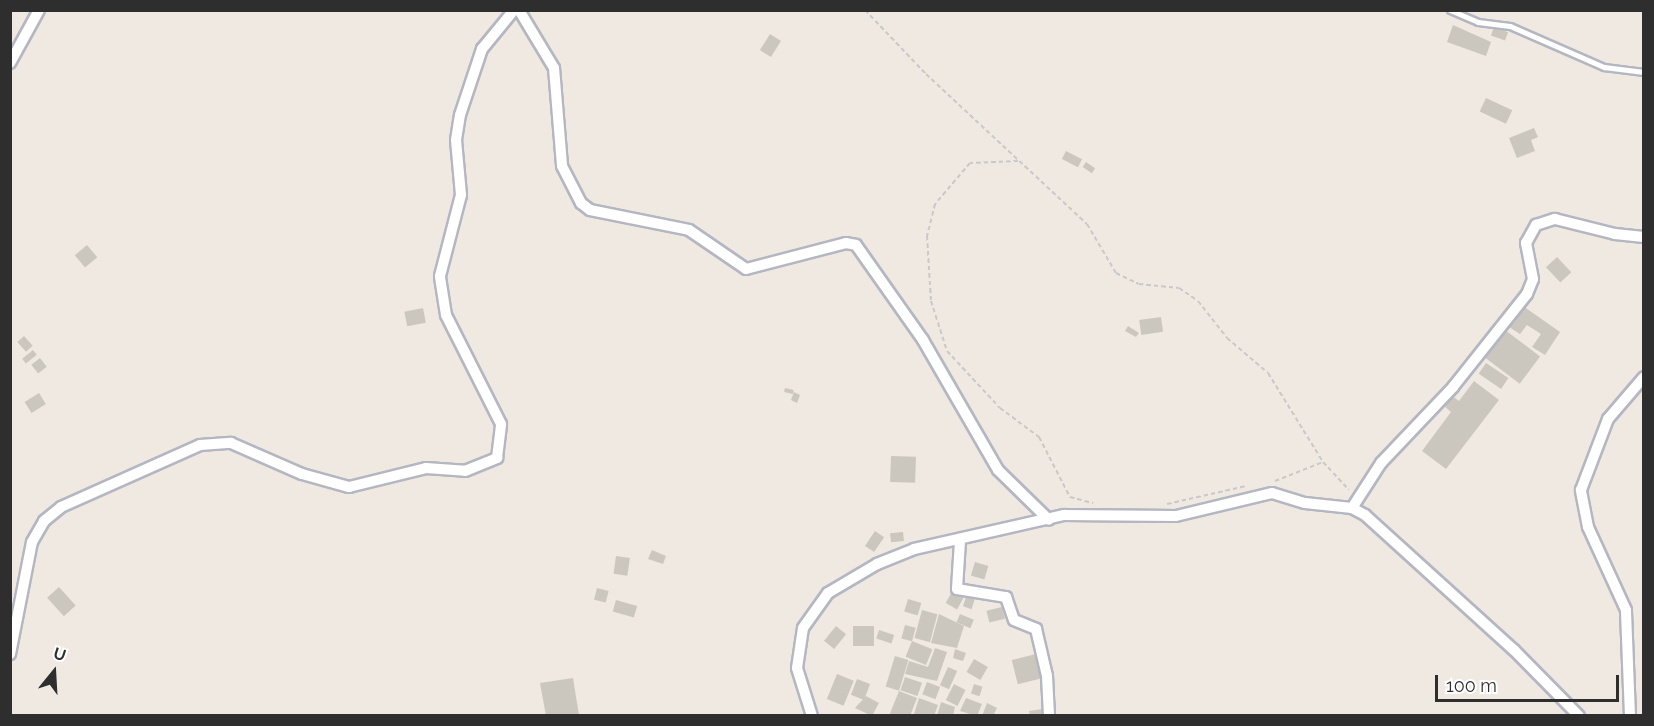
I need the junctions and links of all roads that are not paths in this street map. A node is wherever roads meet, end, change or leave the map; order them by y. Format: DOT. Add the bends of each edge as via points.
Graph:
graph roads {
  1 [pos="39,10"];
  2 [pos="516,10"];
  3 [pos="1450,10"];
  4 [pos="10,63"];
  5 [pos="1644,72"];
  6 [pos="1644,237"];
  7 [pos="1644,377"];
  8 [pos="1354,503"];
  9 [pos="1049,520"];
  10 [pos="960,541"];
  11 [pos="10,654"];
  12 [pos="812,716"];
  13 [pos="1049,716"];
  14 [pos="1579,716"];
  15 [pos="1630,716"];
  1 -- 4 [label="street"];
  2 -- 9 [label="street" via="554,68 562,166 581,203 596,211 689,230 746,269 846,243 856,245 923,340 998,470"];
  2 -- 11 [label="street" via="483,49 457,124 460,195 440,276 446,315 501,424 497,458 465,471 426,468 349,488 302,474 231,443 200,445 61,507 44,521 32,542"];
  3 -- 5 [label="lane" via="1478,22 1510,26 1604,67"];
  6 -- 8 [label="street" via="1555,219 1536,225 1526,243 1533,279 1527,294 1453,387 1381,463"];
  7 -- 15 [label="street" via="1608,419 1581,490 1588,527 1626,610"];
  8 -- 9 [label="street" via="1305,503 1272,493 1194,514 1064,515"];
  8 -- 14 [label="street"];
  9 -- 10 [label="street"];
  10 -- 12 [label="street" via="896,556 857,575 821,600 803,628 797,660"];
  10 -- 13 [label="street" via="957,590 1006,597 1014,620 1036,629 1047,676"];
}
